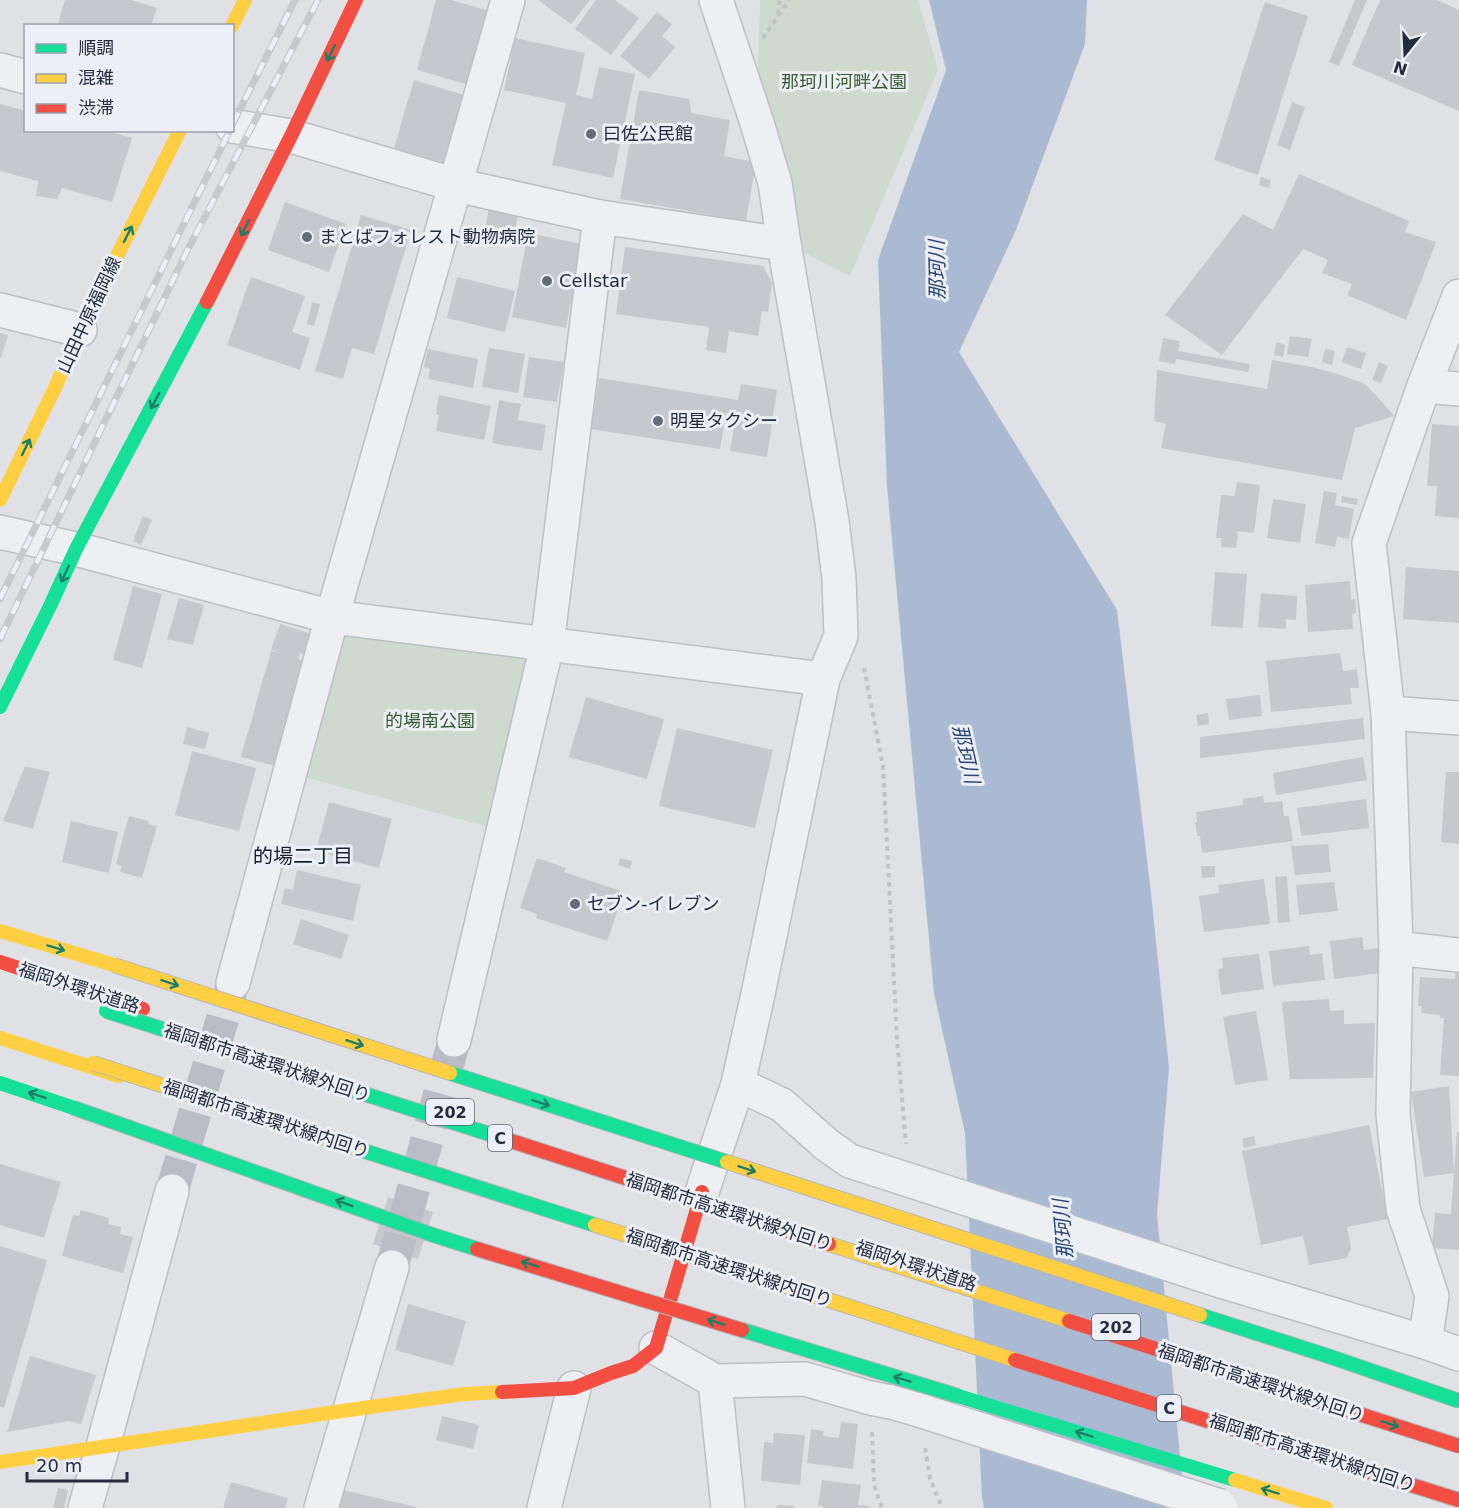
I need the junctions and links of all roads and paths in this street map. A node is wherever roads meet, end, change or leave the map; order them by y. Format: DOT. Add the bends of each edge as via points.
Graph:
graph roads {
  1 [pos="240,0"];
  2 [pos="245,0"];
  3 [pos="356,0"];
  4 [pos="508,0"];
  5 [pos="716,0"];
  6 [pos="780,0"];
  7 [pos="778,15"];
  8 [pos="232,24"];
  9 [pos="232,24"];
  10 [pos="0,70"];
  11 [pos="24,76"];
  12 [pos="234,126"];
  13 [pos="179,132"];
  14 [pos="291,136"];
  15 [pos="456,185"];
  16 [pos="600,217"];
  17 [pos="784,244"];
  18 [pos="1459,296"];
  19 [pos="0,310"];
  20 [pos="80,330"];
  21 [pos="1424,386"];
  22 [pos="1459,389"];
  23 [pos="0,500"];
  24 [pos="0,532"];
  25 [pos="76,549"];
  26 [pos="332,617"];
  27 [pos="547,645"];
  28 [pos="863,664"];
  29 [pos="823,679"];
  30 [pos="0,707"];
  31 [pos="1388,713"];
  32 [pos="1459,718"];
  33 [pos="0,931"];
  34 [pos="1396,948"];
  35 [pos="1459,955"];
  36 [pos="0,962"];
  37 [pos="233,982"];
  38 [pos="95,1008"];
  39 [pos="0,1032"];
  40 [pos="0,1038"];
  41 [pos="454,1040"];
  42 [pos="0,1083"];
  43 [pos="738,1084"];
  44 [pos="907,1155"];
  45 [pos="172,1191"];
  46 [pos="702,1192"];
  47 [pos="686,1252"];
  48 [pos="392,1267"];
  49 [pos="1425,1342"];
  50 [pos="656,1348"];
  51 [pos="1459,1354"];
  52 [pos="715,1381"];
  53 [pos="574,1388"];
  54 [pos="1459,1401"];
  55 [pos="893,1403"];
  56 [pos="349,1410"];
  57 [pos="1459,1434"];
  58 [pos="103,1446"];
  59 [pos="1459,1446"];
  60 [pos="0,1462"];
  61 [pos="1459,1501"];
  62 [pos="1223,1507"];
  63 [pos="85,1508"];
  64 [pos="321,1508"];
  65 [pos="544,1508"];
  66 [pos="728,1508"];
  67 [pos="882,1508"];
  68 [pos="942,1508"];
  69 [pos="1326,1508"];
  1 -- 8 [label="main road"];
  2 -- 9 [label="main road"];
  3 -- 14 [label="main road, one-way"];
  4 -- 15 [label="street"];
  5 -- 17 [label="street" via="775,183"];
  6 -- 7 [label="path"];
  10 -- 11 [label="street"];
  12 -- 14 [label="street"];
  20 -- 13 [label="main road, 山田中原福岡線, one-way"];
  14 -- 15 [label="street"];
  14 -- 25 [label="main road, one-way"];
  15 -- 16 [label="street"];
  15 -- 26 [label="street"];
  16 -- 17 [label="street"];
  16 -- 27 [label="street"];
  17 -- 29 [label="street" via="839,578 841,636"];
  18 -- 21 [label="street"];
  19 -- 20 [label="street"];
  23 -- 20 [label="main road, 山田中原福岡線, one-way"];
  21 -- 22 [label="street"];
  21 -- 31 [label="street" via="1369,543"];
  24 -- 25 [label="street"];
  25 -- 26 [label="street"];
  25 -- 30 [label="main road, one-way"];
  26 -- 27 [label="street"];
  26 -- 37 [label="street"];
  27 -- 29 [label="street"];
  27 -- 41 [label="street"];
  28 -- 44 [label="path" via="884,766 897,1039"];
  29 -- 43 [label="street"];
  31 -- 32 [label="street"];
  31 -- 34 [label="street"];
  33 -- 54 [label="main road, one-way, bridge"];
  34 -- 35 [label="street"];
  34 -- 49 [label="street" via="1393,1114 1403,1209 1432,1296"];
  36 -- 46 [label="main road, 福岡外環状道路 / 202" via="576,1155"];
  38 -- 59 [label="main road, 福岡都市高速環状線外回り / C, one-way, bridge"];
  39 -- 61 [label="main road, 福岡都市高速環状線内回り / C, bridge"];
  40 -- 47 [label="main road"];
  69 -- 42 [label="main road, one-way, bridge" via="433,1235"];
  43 -- 46 [label="street"];
  43 -- 49 [label="street, bridge" via="782,1105 850,1161 1221,1281"];
  45 -- 58 [label="street"];
  46 -- 47 [label="main road"];
  46 -- 57 [label="main road, 福岡外環状道路 / 202" via="899,1262"];
  47 -- 50 [label="main road"];
  47 -- 61 [label="main road, bridge" via="901,1315"];
  48 -- 56 [label="street"];
  49 -- 51 [label="street"];
  50 -- 52 [label="street"];
  50 -- 53 [label="main road" via="633,1366"];
  52 -- 55 [label="street" via="806,1379"];
  52 -- 66 [label="street"];
  53 -- 56 [label="main road" via="464,1394"];
  53 -- 65 [label="street"];
  55 -- 62 [label="street, bridge"];
  55 -- 67 [label="path" via="873,1439 874,1485"];
  55 -- 68 [label="path"];
  56 -- 58 [label="main road"];
  56 -- 64 [label="street"];
  58 -- 60 [label="main road"];
  58 -- 63 [label="street"];
}
